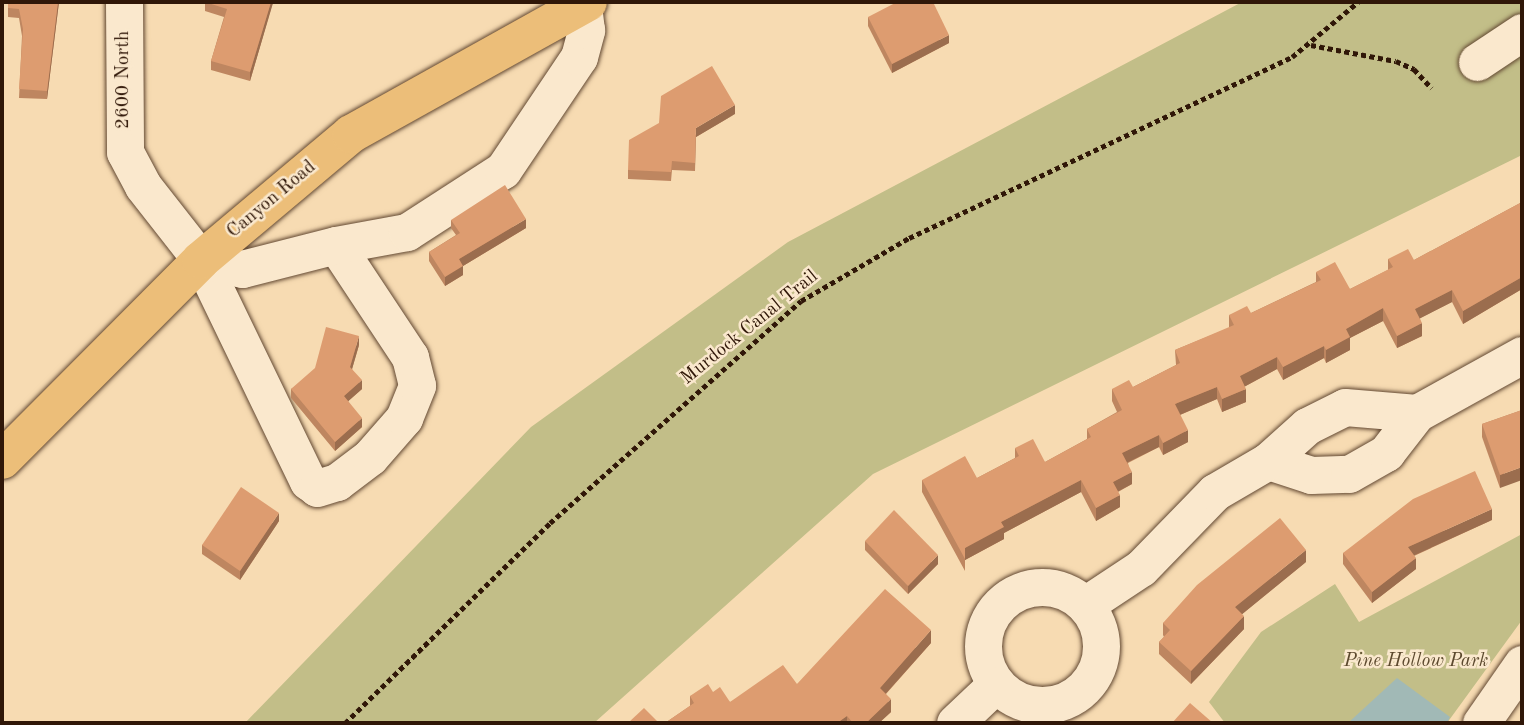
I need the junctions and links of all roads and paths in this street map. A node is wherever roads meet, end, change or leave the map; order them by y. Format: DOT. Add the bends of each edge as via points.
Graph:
graph roads {
  1 [pos="124,2"];
  2 [pos="1358,2"];
  3 [pos="585,3"];
  4 [pos="1522,32"];
  5 [pos="1311,45"];
  6 [pos="1477,62"];
  7 [pos="1432,88"];
  8 [pos="336,245"];
  9 [pos="201,260"];
  10 [pos="1522,355"];
  11 [pos="1417,413"];
  12 [pos="2,460"];
  13 [pos="1268,461"];
  14 [pos="1085,605"];
  15 [pos="1522,664"];
  16 [pos="994,686"];
  17 [pos="345,723"];
  18 [pos="956,723"];
  19 [pos="1481,723"];
  1 -- 9 [label="street, 2600 North" via="125,152 143,186"];
  2 -- 5 [label="path, Murdock Canal Trail"];
  3 -- 8 [label="street" via="586,30 579,57 503,170 407,232"];
  3 -- 9 [label="main road, Canyon Road" via="351,134"];
  4 -- 6 [label="street"];
  5 -- 7 [label="path" via="1396,61"];
  5 -- 17 [label="path, Murdock Canal Trail" via="909,238 801,301 550,523"];
  8 -- 9 [label="street" via="242,269"];
  8 -- 9 [label="street, 2600 North" via="410,357 417,385 393,434 326,487 308,481"];
  9 -- 12 [label="main road, Canyon Road"];
  10 -- 11 [label="street"];
  11 -- 13 [label="street" via="1345,407 1307,426"];
  11 -- 13 [label="street" via="1386,453 1349,474 1311,475"];
  13 -- 14 [label="street" via="1215,492 1141,568"];
  14 -- 16 [label="street" via="1050,587 1015,593 998,606 983,646"];
  14 -- 16 [label="street" via="1101,648 1082,690 1041,705"];
  15 -- 19 [label="street"];
  16 -- 18 [label="street"];
}
